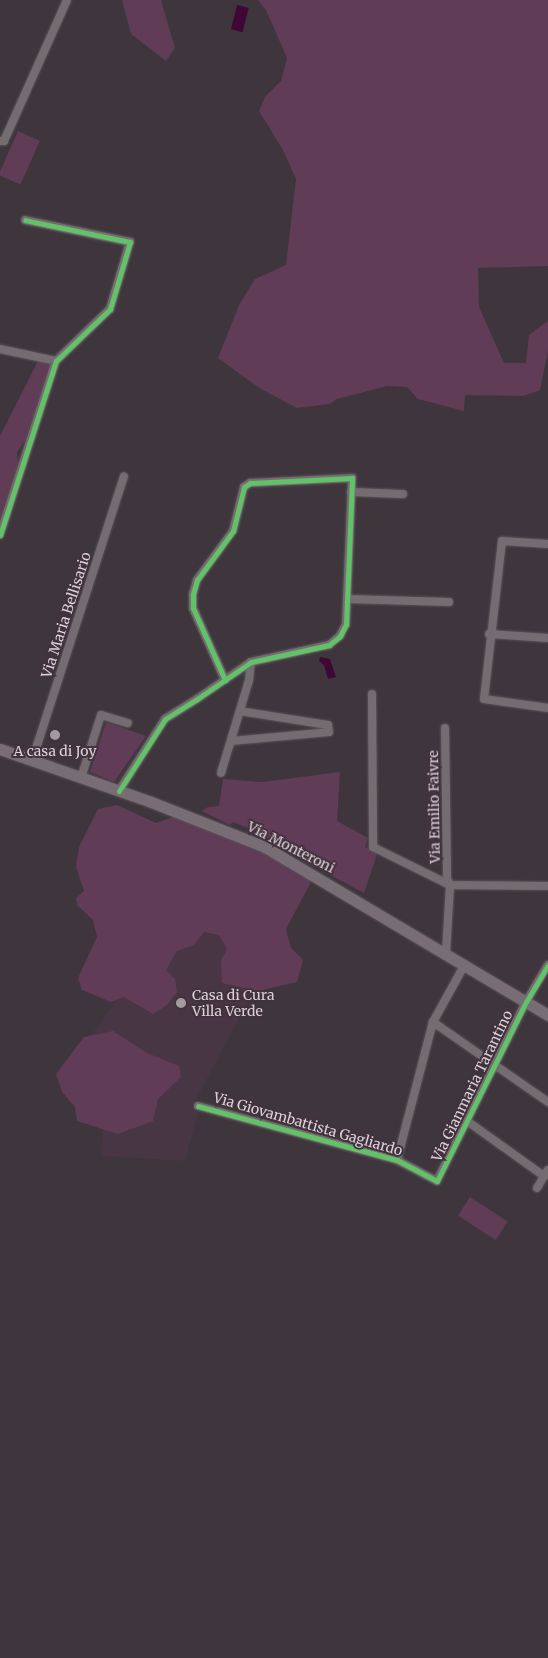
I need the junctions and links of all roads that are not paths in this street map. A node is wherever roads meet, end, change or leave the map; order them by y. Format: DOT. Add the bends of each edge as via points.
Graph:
graph roads {
  1 [pos="67,0"];
  2 [pos="0,141"];
  3 [pos="25,220"];
  4 [pos="0,349"];
  5 [pos="56,361"];
  6 [pos="124,476"];
  7 [pos="351,492"];
  8 [pos="403,494"];
  9 [pos="0,535"];
  10 [pos="548,544"];
  11 [pos="347,599"];
  12 [pos="449,602"];
  13 [pos="489,634"];
  14 [pos="548,638"];
  15 [pos="251,662"];
  16 [pos="225,680"];
  17 [pos="372,694"];
  18 [pos="548,708"];
  19 [pos="240,711"];
  20 [pos="128,723"];
  21 [pos="445,728"];
  22 [pos="231,741"];
  23 [pos="0,749"];
  24 [pos="32,760"];
  25 [pos="220,773"];
  26 [pos="81,778"];
  27 [pos="120,791"];
  28 [pos="450,885"];
  29 [pos="548,886"];
  30 [pos="446,953"];
  31 [pos="464,964"];
  32 [pos="548,965"];
  33 [pos="526,1002"];
  34 [pos="548,1015"];
  35 [pos="434,1022"];
  36 [pos="494,1065"];
  37 [pos="548,1102"];
  38 [pos="198,1106"];
  39 [pos="467,1121"];
  40 [pos="397,1160"];
  41 [pos="546,1173"];
  42 [pos="437,1181"];
  43 [pos="537,1188"];
  1 -- 2 [label="street" via="4,141"];
  3 -- 5 [label="street" via="130,242 110,309"];
  4 -- 5 [label="street"];
  5 -- 9 [label="street"];
  6 -- 24 [label="street, Via Maria Bellisario"];
  7 -- 8 [label="street"];
  7 -- 11 [label="street"];
  7 -- 16 [label="street" via="352,478 250,483 244,487 233,531 197,580 193,594 193,608"];
  10 -- 13 [label="street" via="502,542"];
  11 -- 12 [label="street"];
  11 -- 15 [label="street" via="346,624 340,636 329,645 277,659"];
  13 -- 14 [label="street"];
  13 -- 18 [label="street" via="484,699"];
  15 -- 16 [label="street"];
  15 -- 19 [label="street"];
  16 -- 27 [label="street" via="165,719"];
  17 -- 28 [label="street" via="373,847"];
  19 -- 22 [label="street"];
  19 -- 22 [label="street" via="328,725 329,732"];
  20 -- 26 [label="street" via="101,714"];
  21 -- 28 [label="street, Via Emilio Faivre" via="447,879"];
  22 -- 25 [label="street"];
  23 -- 24 [label="main road, Via Monteroni"];
  24 -- 26 [label="main road, Via Monteroni"];
  26 -- 27 [label="main road, Via Monteroni"];
  27 -- 30 [label="main road, Via Monteroni" via="265,847"];
  28 -- 29 [label="street"];
  28 -- 30 [label="street, Via Emilio Faivre"];
  30 -- 31 [label="main road, Via Monteroni"];
  31 -- 33 [label="main road, Via Monteroni"];
  31 -- 35 [label="street"];
  32 -- 33 [label="street, Via Gianmaria Tarantino"];
  33 -- 34 [label="main road, Via Monteroni"];
  33 -- 36 [label="street, Via Gianmaria Tarantino"];
  35 -- 36 [label="street"];
  35 -- 40 [label="street"];
  36 -- 37 [label="street"];
  36 -- 39 [label="street, Via Gianmaria Tarantino"];
  38 -- 40 [label="street, Via Giovambattista Gagliardo"];
  39 -- 41 [label="street"];
  39 -- 42 [label="street, Via Gianmaria Tarantino"];
  40 -- 42 [label="street, Via Giovambattista Gagliardo"];
  41 -- 43 [label="street"];
}
